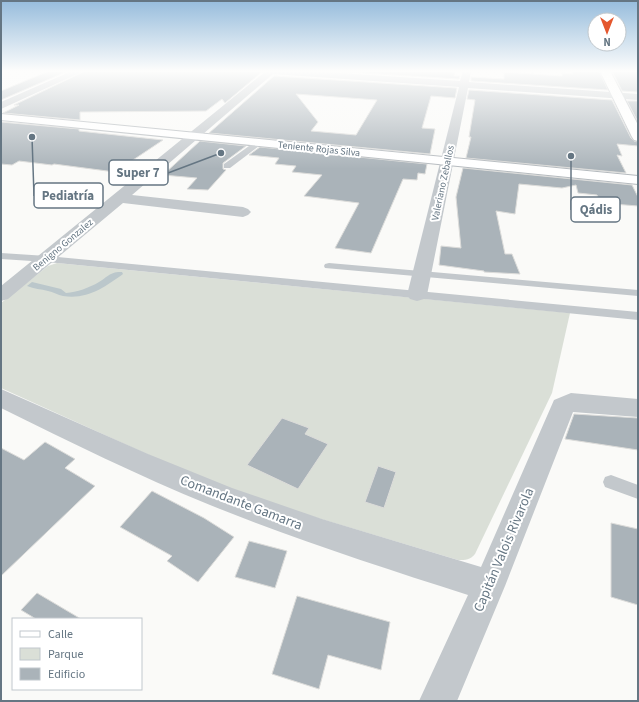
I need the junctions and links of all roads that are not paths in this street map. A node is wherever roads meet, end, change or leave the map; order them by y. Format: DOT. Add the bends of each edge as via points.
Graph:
graph roads {
  1 [pos="232,104"];
  2 [pos="459,104"];
  3 [pos="621,104"];
  4 [pos="1,117"];
  5 [pos="192,136"];
  6 [pos="638,137"];
  7 [pos="258,143"];
  8 [pos="448,162"];
  9 [pos="227,166"];
  10 [pos="638,180"];
  11 [pos="119,198"];
  12 [pos="243,212"];
  13 [pos="1,256"];
  14 [pos="47,259"];
  15 [pos="329,266"];
  16 [pos="423,274"];
  17 [pos="638,293"];
  18 [pos="1,295"];
  19 [pos="417,295"];
  20 [pos="638,316"];
  21 [pos="1,398"];
  22 [pos="638,408"];
  23 [pos="611,482"];
  24 [pos="638,492"];
  25 [pos="489,586"];
  26 [pos="438,701"];
  1 -- 5 [label="street, Benigno Gonzalez"];
  2 -- 8 [label="street, Valeriano Zeballos"];
  3 -- 6 [label="main road"];
  4 -- 5 [label="main road, Teniente Rojas Silva"];
  5 -- 7 [label="main road, Teniente Rojas Silva"];
  5 -- 11 [label="street, Benigno Gonzalez"];
  7 -- 8 [label="main road, Teniente Rojas Silva"];
  7 -- 9 [label="lane"];
  8 -- 10 [label="main road, Teniente Rojas Silva"];
  8 -- 16 [label="street, Valeriano Zeballos"];
  11 -- 12 [label="street"];
  11 -- 14 [label="street, Benigno Gonzalez"];
  13 -- 14 [label="lane"];
  14 -- 18 [label="street, Benigno Gonzalez"];
  14 -- 19 [label="lane"];
  15 -- 16 [label="lane"];
  16 -- 17 [label="lane"];
  16 -- 19 [label="street, Valeriano Zeballos"];
  19 -- 20 [label="lane"];
  21 -- 25 [label="street, Comandante Gamarra" via="136,462 222,497 328,535"];
  22 -- 25 [label="street, Capitán Valois Rivarola" via="571,402 562,406"];
  23 -- 24 [label="lane"];
  25 -- 26 [label="street, Capitán Valois Rivarola"];
}
